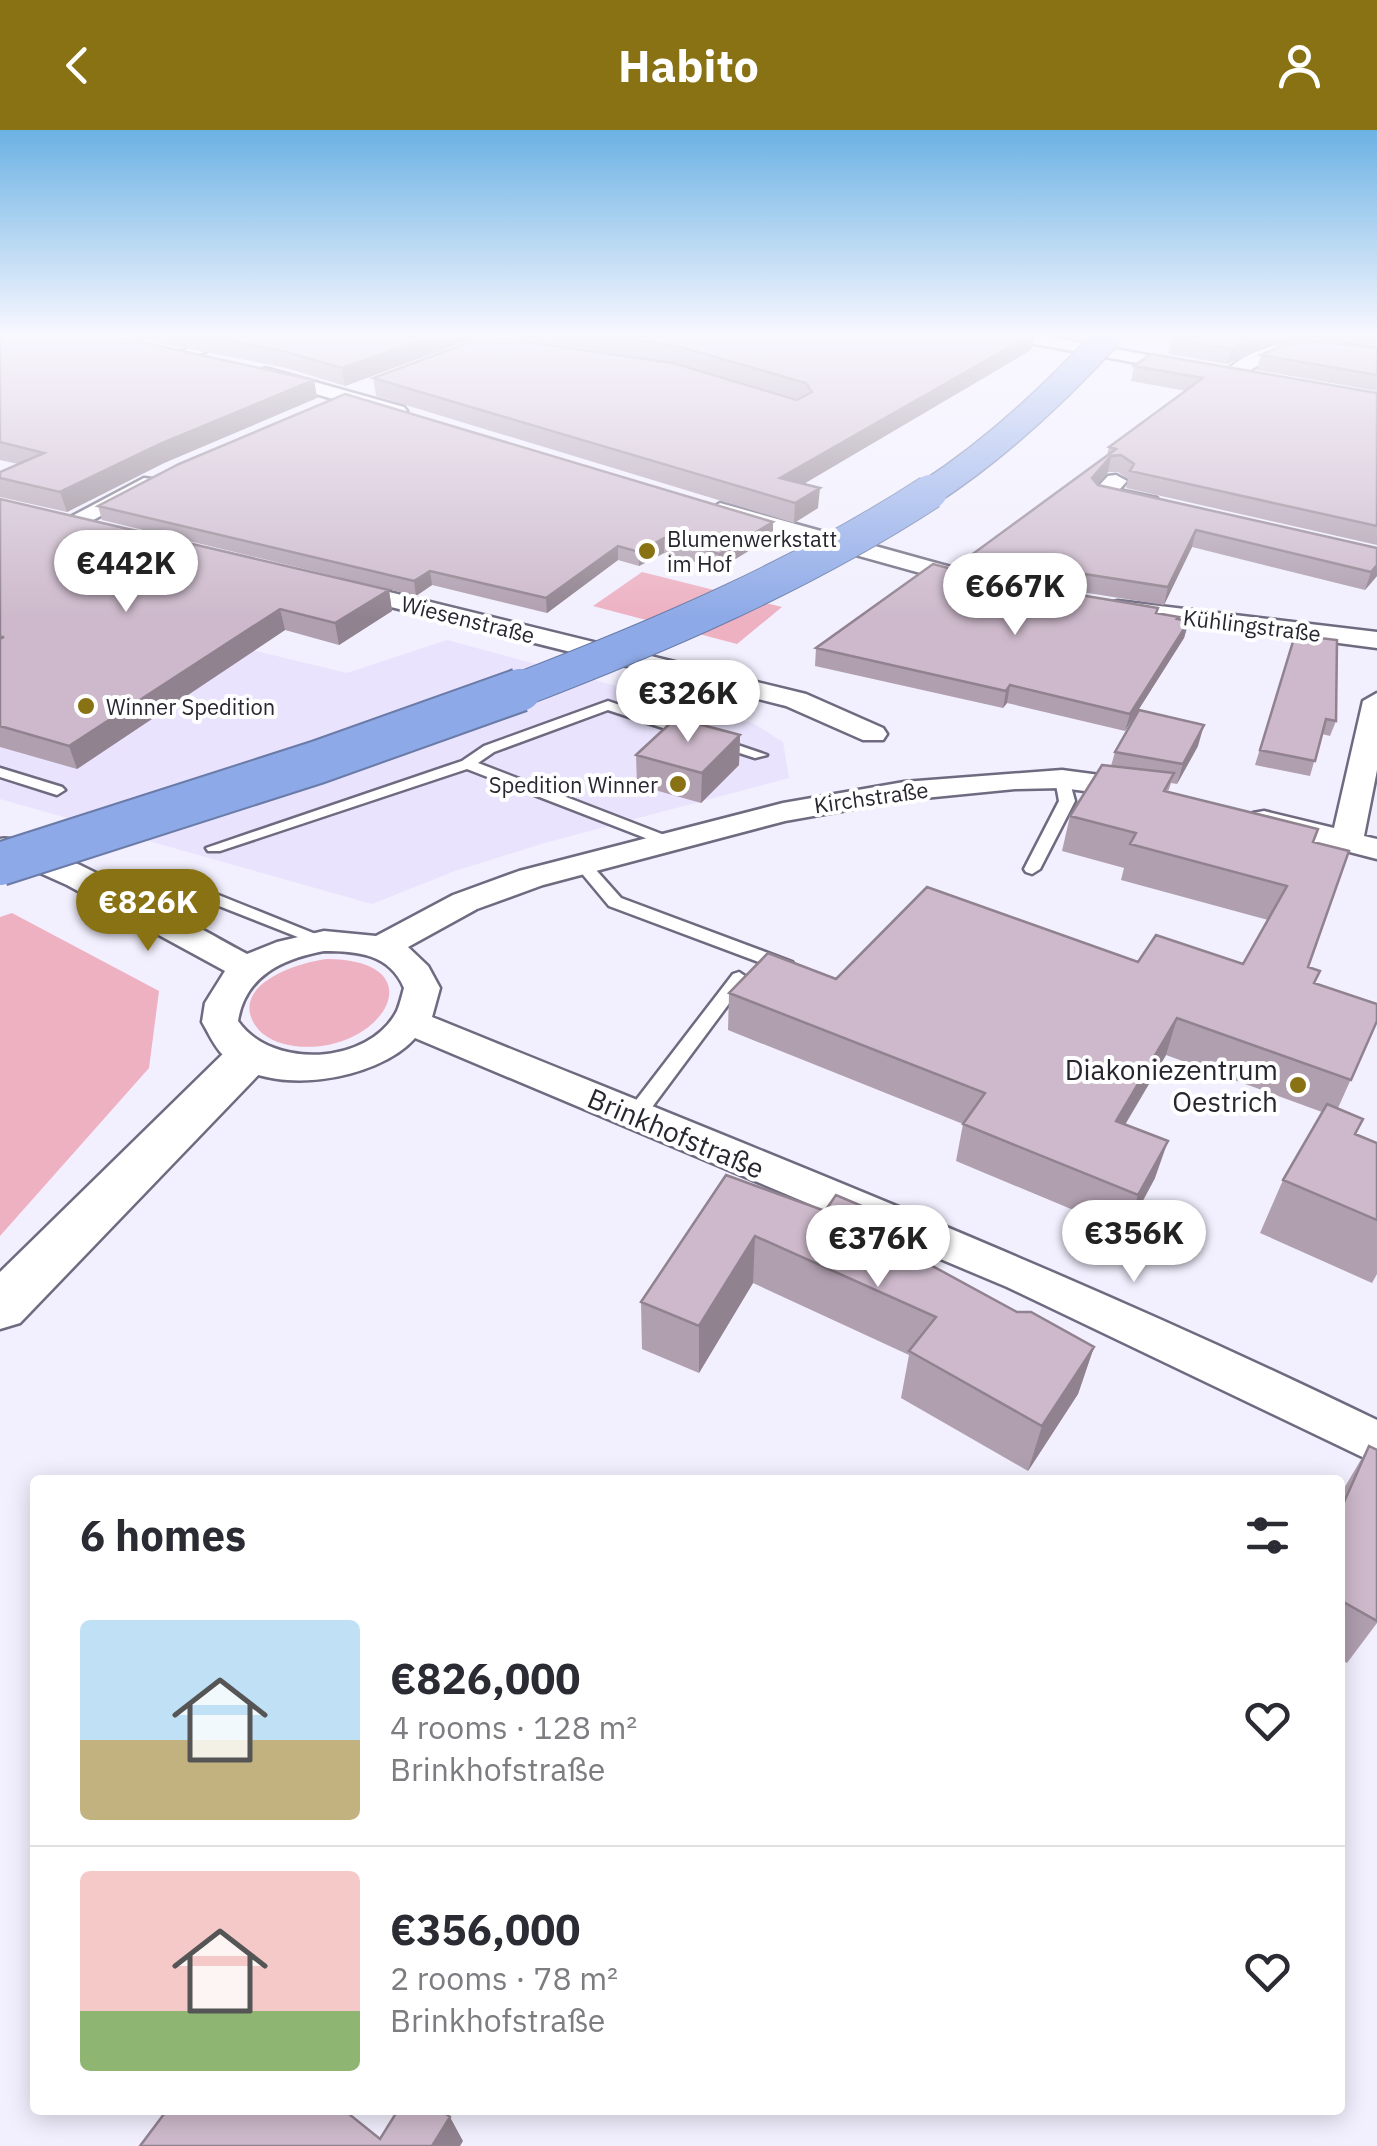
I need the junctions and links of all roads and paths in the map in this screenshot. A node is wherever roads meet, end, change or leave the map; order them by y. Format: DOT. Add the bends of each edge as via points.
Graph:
graph roads {
  1 [pos="1012,430"];
  2 [pos="170,472"];
  3 [pos="1116,481"];
  4 [pos="695,503"];
  5 [pos="1176,510"];
  6 [pos="104,532"];
  7 [pos="319,582"];
  8 [pos="995,586"];
  9 [pos="1097,604"];
  10 [pos="1377,640"];
  11 [pos="1377,656"];
  12 [pos="1377,702"];
  13 [pos="872,734"];
  14 [pos="760,755"];
  15 [pos="467,764"];
  16 [pos="0,772"];
  17 [pos="1062,779"];
  18 [pos="57,790"];
  19 [pos="1170,796"];
  20 [pos="1241,814"];
  21 [pos="666,840"];
  22 [pos="0,844"];
  23 [pos="1362,845"];
  24 [pos="214,848"];
  25 [pos="0,864"];
  26 [pos="582,864"];
  27 [pos="1032,870"];
  28 [pos="79,878"];
  29 [pos="324,941"];
  30 [pos="382,947"];
  31 [pos="248,969"];
  32 [pos="807,974"];
  33 [pos="739,978"];
  34 [pos="412,1022"];
  35 [pos="248,1056"];
  36 [pos="634,1117"];
  37 [pos="0,1307"];
  38 [pos="1377,1444"];
  1 -- 25 [label="highway, bridge" via="853,540 587,664 415,730"];
  2 -- 6 [label="street" via="59,522"];
  3 -- 5 [label="street" via="1103,492"];
  4 -- 8 [label="street"];
  7 -- 13 [label="street, Wiesenstraße" via="796,700"];
  9 -- 10 [label="street, Kühlingstraße"];
  10 -- 11 [label="street"];
  12 -- 23 [label="street"];
  14 -- 15 [label="lane" via="608,706 489,749"];
  15 -- 21 [label="lane"];
  15 -- 24 [label="lane"];
  16 -- 18 [label="lane"];
  17 -- 19 [label="street, Kirchstraße"];
  17 -- 21 [label="street, Kirchstraße" via="837,801"];
  17 -- 27 [label="lane" via="1067,802"];
  20 -- 23 [label="street"];
  21 -- 26 [label="street, Kirchstraße"];
  22 -- 28 [label="street"];
  26 -- 30 [label="street, Kirchstraße" via="465,902"];
  26 -- 32 [label="lane" via="615,902"];
  28 -- 29 [label="lane" via="165,879"];
  28 -- 31 [label="street"];
  29 -- 30 [label="street"];
  29 -- 31 [label="street" via="283,950"];
  30 -- 34 [label="street" via="419,978 421,1000"];
  31 -- 35 [label="street" via="225,994 220,1022"];
  33 -- 36 [label="lane"];
  34 -- 35 [label="street" via="386,1045 337,1064 284,1067"];
  34 -- 36 [label="street, Brinkhofstraße"];
  35 -- 37 [label="street"];
  36 -- 38 [label="street, Brinkhofstraße" via="1023,1275"];
}
